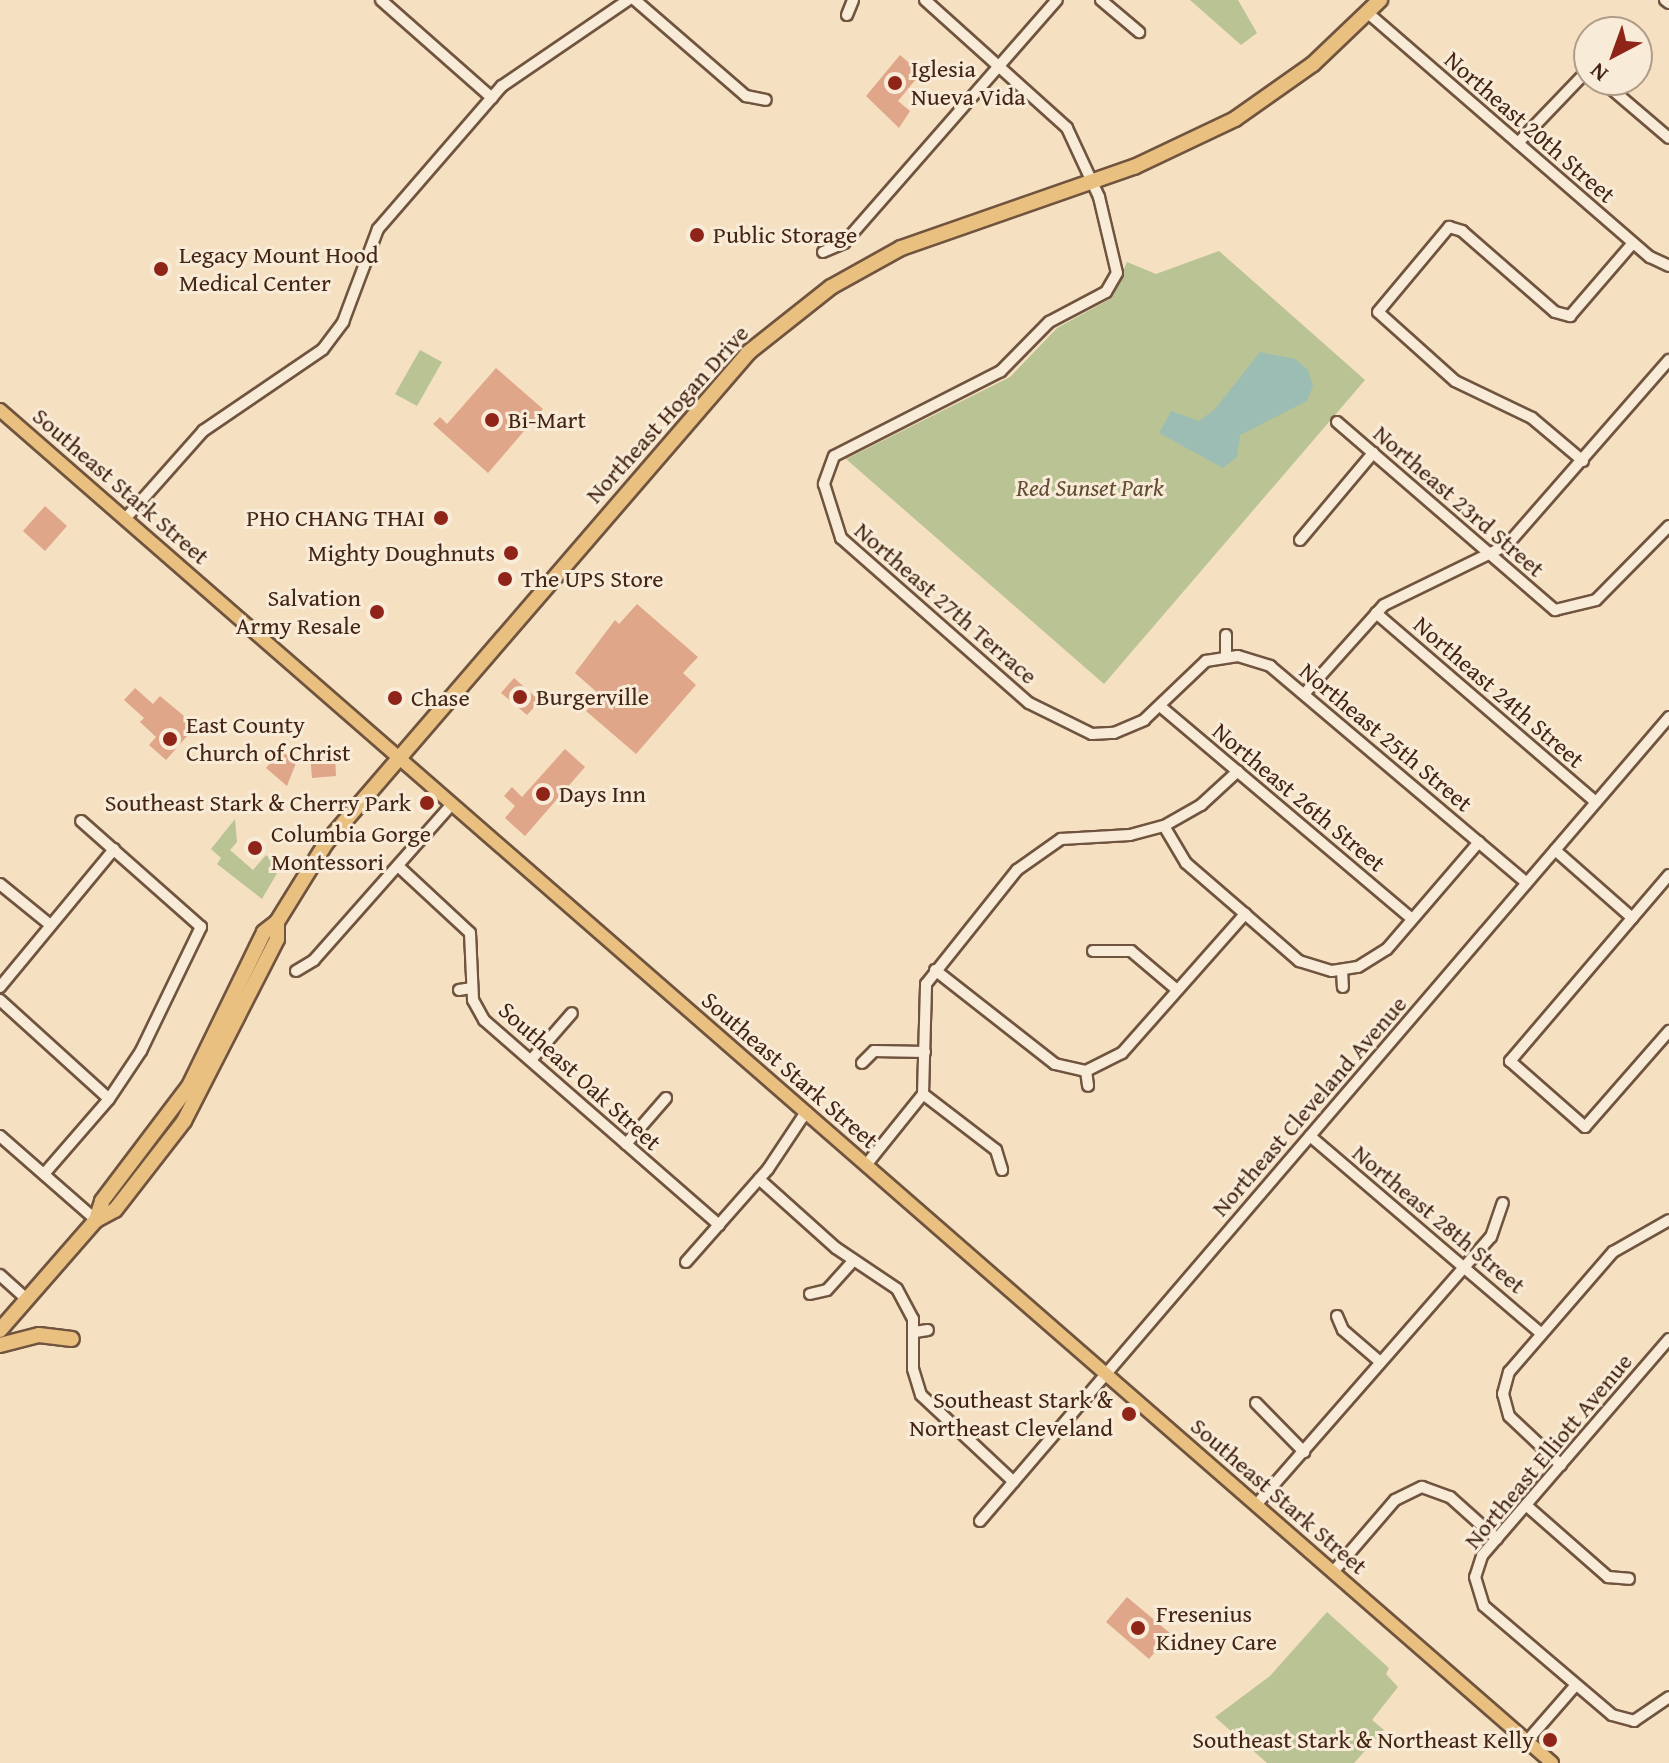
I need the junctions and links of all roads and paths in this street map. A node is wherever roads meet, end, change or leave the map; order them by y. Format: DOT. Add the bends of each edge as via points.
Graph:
graph roads {
  1 [pos="381,0"];
  2 [pos="628,0"];
  3 [pos="635,0"];
  4 [pos="853,0"];
  5 [pos="925,0"];
  6 [pos="1057,0"];
  7 [pos="1101,0"];
  8 [pos="1380,0"];
  9 [pos="1368,13"];
  10 [pos="847,15"];
  11 [pos="1139,32"];
  12 [pos="1001,65"];
  13 [pos="1573,83"];
  14 [pos="1620,96"];
  15 [pos="492,98"];
  16 [pos="766,100"];
  17 [pos="1669,138"];
  18 [pos="1518,143"];
  19 [pos="1093,181"];
  20 [pos="1633,243"];
  21 [pos="823,252"];
  22 [pos="1669,266"];
  23 [pos="1669,360"];
  24 [pos="0,410"];
  25 [pos="1337,422"];
  26 [pos="1373,453"];
  27 [pos="1583,461"];
  28 [pos="125,519"];
  29 [pos="1669,526"];
  30 [pos="1300,540"];
  31 [pos="1493,556"];
  32 [pos="1376,613"];
  33 [pos="1226,635"];
  34 [pos="1226,656"];
  35 [pos="1305,693"];
  36 [pos="1160,706"];
  37 [pos="1669,717"];
  38 [pos="397,756"];
  39 [pos="1238,771"];
  40 [pos="1596,802"];
  41 [pos="452,804"];
  42 [pos="81,821"];
  43 [pos="1164,826"];
  44 [pos="1479,842"];
  45 [pos="114,849"];
  46 [pos="1555,850"];
  47 [pos="398,866"];
  48 [pos="1669,875"];
  49 [pos="1527,883"];
  50 [pos="3,886"];
  51 [pos="1245,914"];
  52 [pos="1632,918"];
  53 [pos="1412,919"];
  54 [pos="48,923"];
  55 [pos="1093,951"];
  56 [pos="935,970"];
  57 [pos="1342,970"];
  58 [pos="296,971"];
  59 [pos="0,987"];
  60 [pos="1343,987"];
  61 [pos="471,988"];
  62 [pos="459,990"];
  63 [pos="1177,990"];
  64 [pos="0,1000"];
  65 [pos="572,1013"];
  66 [pos="1669,1031"];
  67 [pos="925,1052"];
  68 [pos="531,1060"];
  69 [pos="862,1063"];
  70 [pos="1086,1071"];
  71 [pos="1088,1086"];
  72 [pos="923,1094"];
  73 [pos="666,1098"];
  74 [pos="109,1099"];
  75 [pos="806,1112"];
  76 [pos="0,1136"];
  77 [pos="1310,1136"];
  78 [pos="626,1144"];
  79 [pos="866,1165"];
  80 [pos="1002,1170"];
  81 [pos="44,1174"];
  82 [pos="759,1179"];
  83 [pos="1503,1203"];
  84 [pos="96,1220"];
  85 [pos="1669,1220"];
  86 [pos="719,1225"];
  87 [pos="854,1260"];
  88 [pos="686,1262"];
  89 [pos="1466,1267"];
  90 [pos="0,1275"];
  91 [pos="810,1294"];
  92 [pos="27,1299"];
  93 [pos="1337,1316"];
  94 [pos="0,1330"];
  95 [pos="928,1330"];
  96 [pos="915,1332"];
  97 [pos="1541,1333"];
  98 [pos="72,1339"];
  99 [pos="1669,1339"];
  100 [pos="0,1345"];
  101 [pos="1378,1360"];
  102 [pos="1106,1375"];
  103 [pos="1256,1403"];
  104 [pos="1304,1452"];
  105 [pos="1561,1465"];
  106 [pos="1014,1482"];
  107 [pos="1256,1505"];
  108 [pos="1527,1506"];
  109 [pos="980,1521"];
  110 [pos="1497,1539"];
  111 [pos="1333,1572"];
  112 [pos="1629,1579"];
  113 [pos="1575,1686"];
  114 [pos="1669,1697"];
  115 [pos="1527,1741"];
  116 [pos="1552,1763"];
  1 -- 15 [label="street"];
  2 -- 15 [label="street" via="600,24 514,76"];
  3 -- 16 [label="street" via="746,96"];
  4 -- 10 [label="street"];
  5 -- 12 [label="street"];
  6 -- 12 [label="street"];
  7 -- 11 [label="street"];
  8 -- 9 [label="highway, Northeast Hogan Drive"];
  9 -- 18 [label="street, Northeast 20th Street"];
  9 -- 19 [label="highway, Northeast Hogan Drive" via="1296,78 1235,119"];
  12 -- 19 [label="street" via="1060,119"];
  12 -- 21 [label="street" via="844,243"];
  13 -- 18 [label="street"];
  14 -- 17 [label="street"];
  15 -- 28 [label="street" via="378,229 348,311 323,349 203,431"];
  18 -- 20 [label="street, Northeast 20th Street"];
  19 -- 36 [label="street, Northeast 27th Terrace" via="1118,262 1106,292 1049,322 1001,371 842,449 824,484 832,523 846,544 1029,703 1073,727 1114,733"];
  19 -- 38 [label="highway, Northeast Hogan Drive" via="919,239 790,317 718,384"];
  20 -- 22 [label="street, Northeast 20th Street"];
  20 -- 27 [label="street" via="1570,316 1555,312 1462,231 1449,227 1378,312 1455,381 1532,418"];
  23 -- 27 [label="street"];
  24 -- 28 [label="main road, Southeast Stark Street"];
  25 -- 26 [label="street, Northeast 23rd Street"];
  26 -- 30 [label="street"];
  26 -- 31 [label="street, Northeast 23rd Street"];
  27 -- 31 [label="street"];
  28 -- 38 [label="main road, Southeast Stark Street"];
  29 -- 31 [label="street, Northeast 23rd Street" via="1596,600 1555,610"];
  31 -- 32 [label="street" via="1410,588"];
  32 -- 35 [label="street"];
  32 -- 40 [label="street, Northeast 24th Street"];
  33 -- 34 [label="street"];
  34 -- 35 [label="street, Northeast 25th Street" via="1260,661"];
  34 -- 36 [label="street" via="1196,666"];
  35 -- 44 [label="street, Northeast 25th Street"];
  36 -- 39 [label="street, Northeast 26th Street"];
  37 -- 40 [label="street, Northeast Cleveland Avenue"];
  38 -- 41 [label="main road, Southeast Stark Street"];
  38 -- 84 [label="highway, Northeast Hogan Drive" via="326,843 277,922 277,939 199,1099 143,1178 115,1210"];
  39 -- 43 [label="street" via="1201,805"];
  39 -- 53 [label="street, Northeast 26th Street"];
  40 -- 46 [label="street, Northeast Cleveland Avenue"];
  41 -- 47 [label="street"];
  41 -- 75 [label="main road, Southeast Stark Street"];
  42 -- 45 [label="street"];
  43 -- 51 [label="street" via="1186,863"];
  43 -- 56 [label="street" via="1061,839 1040,848"];
  44 -- 49 [label="street, Northeast 25th Street"];
  44 -- 53 [label="street"];
  45 -- 54 [label="street"];
  45 -- 74 [label="street" via="201,927 160,1017"];
  46 -- 49 [label="street, Northeast Cleveland Avenue"];
  46 -- 52 [label="street"];
  47 -- 58 [label="street" via="314,960"];
  47 -- 61 [label="street, Southeast Oak Street" via="464,923 475,955"];
  48 -- 52 [label="street"];
  49 -- 77 [label="street, Northeast Cleveland Avenue"];
  50 -- 54 [label="street"];
  51 -- 57 [label="street" via="1299,961"];
  51 -- 63 [label="street"];
  52 -- 66 [label="street" via="1510,1061 1585,1127"];
  53 -- 57 [label="street" via="1377,957"];
  54 -- 59 [label="street"];
  55 -- 63 [label="street" via="1131,951"];
  56 -- 67 [label="street" via="924,1000"];
  56 -- 70 [label="street" via="1055,1064"];
  57 -- 60 [label="street"];
  61 -- 62 [label="street"];
  61 -- 68 [label="street, Southeast Oak Street" via="484,1020"];
  63 -- 70 [label="street" via="1122,1053"];
  64 -- 74 [label="street"];
  65 -- 68 [label="street"];
  67 -- 69 [label="street" via="874,1051"];
  67 -- 72 [label="street"];
  68 -- 78 [label="street, Southeast Oak Street"];
  70 -- 71 [label="street"];
  72 -- 79 [label="street"];
  72 -- 80 [label="street" via="996,1150"];
  73 -- 78 [label="street"];
  74 -- 81 [label="street"];
  75 -- 79 [label="main road, Southeast Stark Street"];
  75 -- 82 [label="street"];
  76 -- 81 [label="street"];
  77 -- 89 [label="street, Northeast 28th Street"];
  77 -- 102 [label="street, Northeast Cleveland Avenue"];
  78 -- 86 [label="street, Southeast Oak Street"];
  79 -- 102 [label="main road, Southeast Stark Street"];
  81 -- 84 [label="street"];
  82 -- 86 [label="street"];
  82 -- 87 [label="street"];
  83 -- 89 [label="street" via="1500,1222"];
  84 -- 92 [label="highway, Northeast Hogan Drive"];
  85 -- 97 [label="street" via="1613,1252"];
  86 -- 88 [label="street"];
  87 -- 91 [label="street" via="827,1290"];
  87 -- 96 [label="street" via="897,1289"];
  89 -- 97 [label="street, Northeast 28th Street"];
  89 -- 101 [label="street"];
  90 -- 92 [label="street"];
  92 -- 94 [label="highway, Northeast Hogan Drive"];
  93 -- 101 [label="street" via="1343,1330"];
  95 -- 96 [label="street"];
  96 -- 106 [label="street" via="913,1369 927,1404"];
  97 -- 105 [label="street" via="1509,1372 1505,1406 1515,1425"];
  98 -- 100 [label="highway" via="39,1335"];
  99 -- 105 [label="street, Northeast Elliott Avenue"];
  101 -- 104 [label="street"];
  102 -- 106 [label="street, Northeast Cleveland Avenue"];
  102 -- 107 [label="main road, Southeast Stark Street"];
  103 -- 104 [label="street"];
  104 -- 107 [label="street"];
  105 -- 108 [label="street, Northeast Elliott Avenue"];
  106 -- 109 [label="street, Northeast Cleveland Avenue"];
  107 -- 111 [label="main road, Southeast Stark Street"];
  108 -- 110 [label="street, Northeast Elliott Avenue"];
  108 -- 112 [label="street" via="1608,1577"];
  110 -- 111 [label="street" via="1450,1497 1421,1483 1395,1500"];
  110 -- 113 [label="street, Northeast Elliott Avenue" via="1477,1566 1478,1596"];
  111 -- 115 [label="main road, Southeast Stark Street"];
  113 -- 114 [label="street" via="1634,1725"];
  113 -- 115 [label="street"];
  115 -- 116 [label="main road, Southeast Stark Street"];
}
